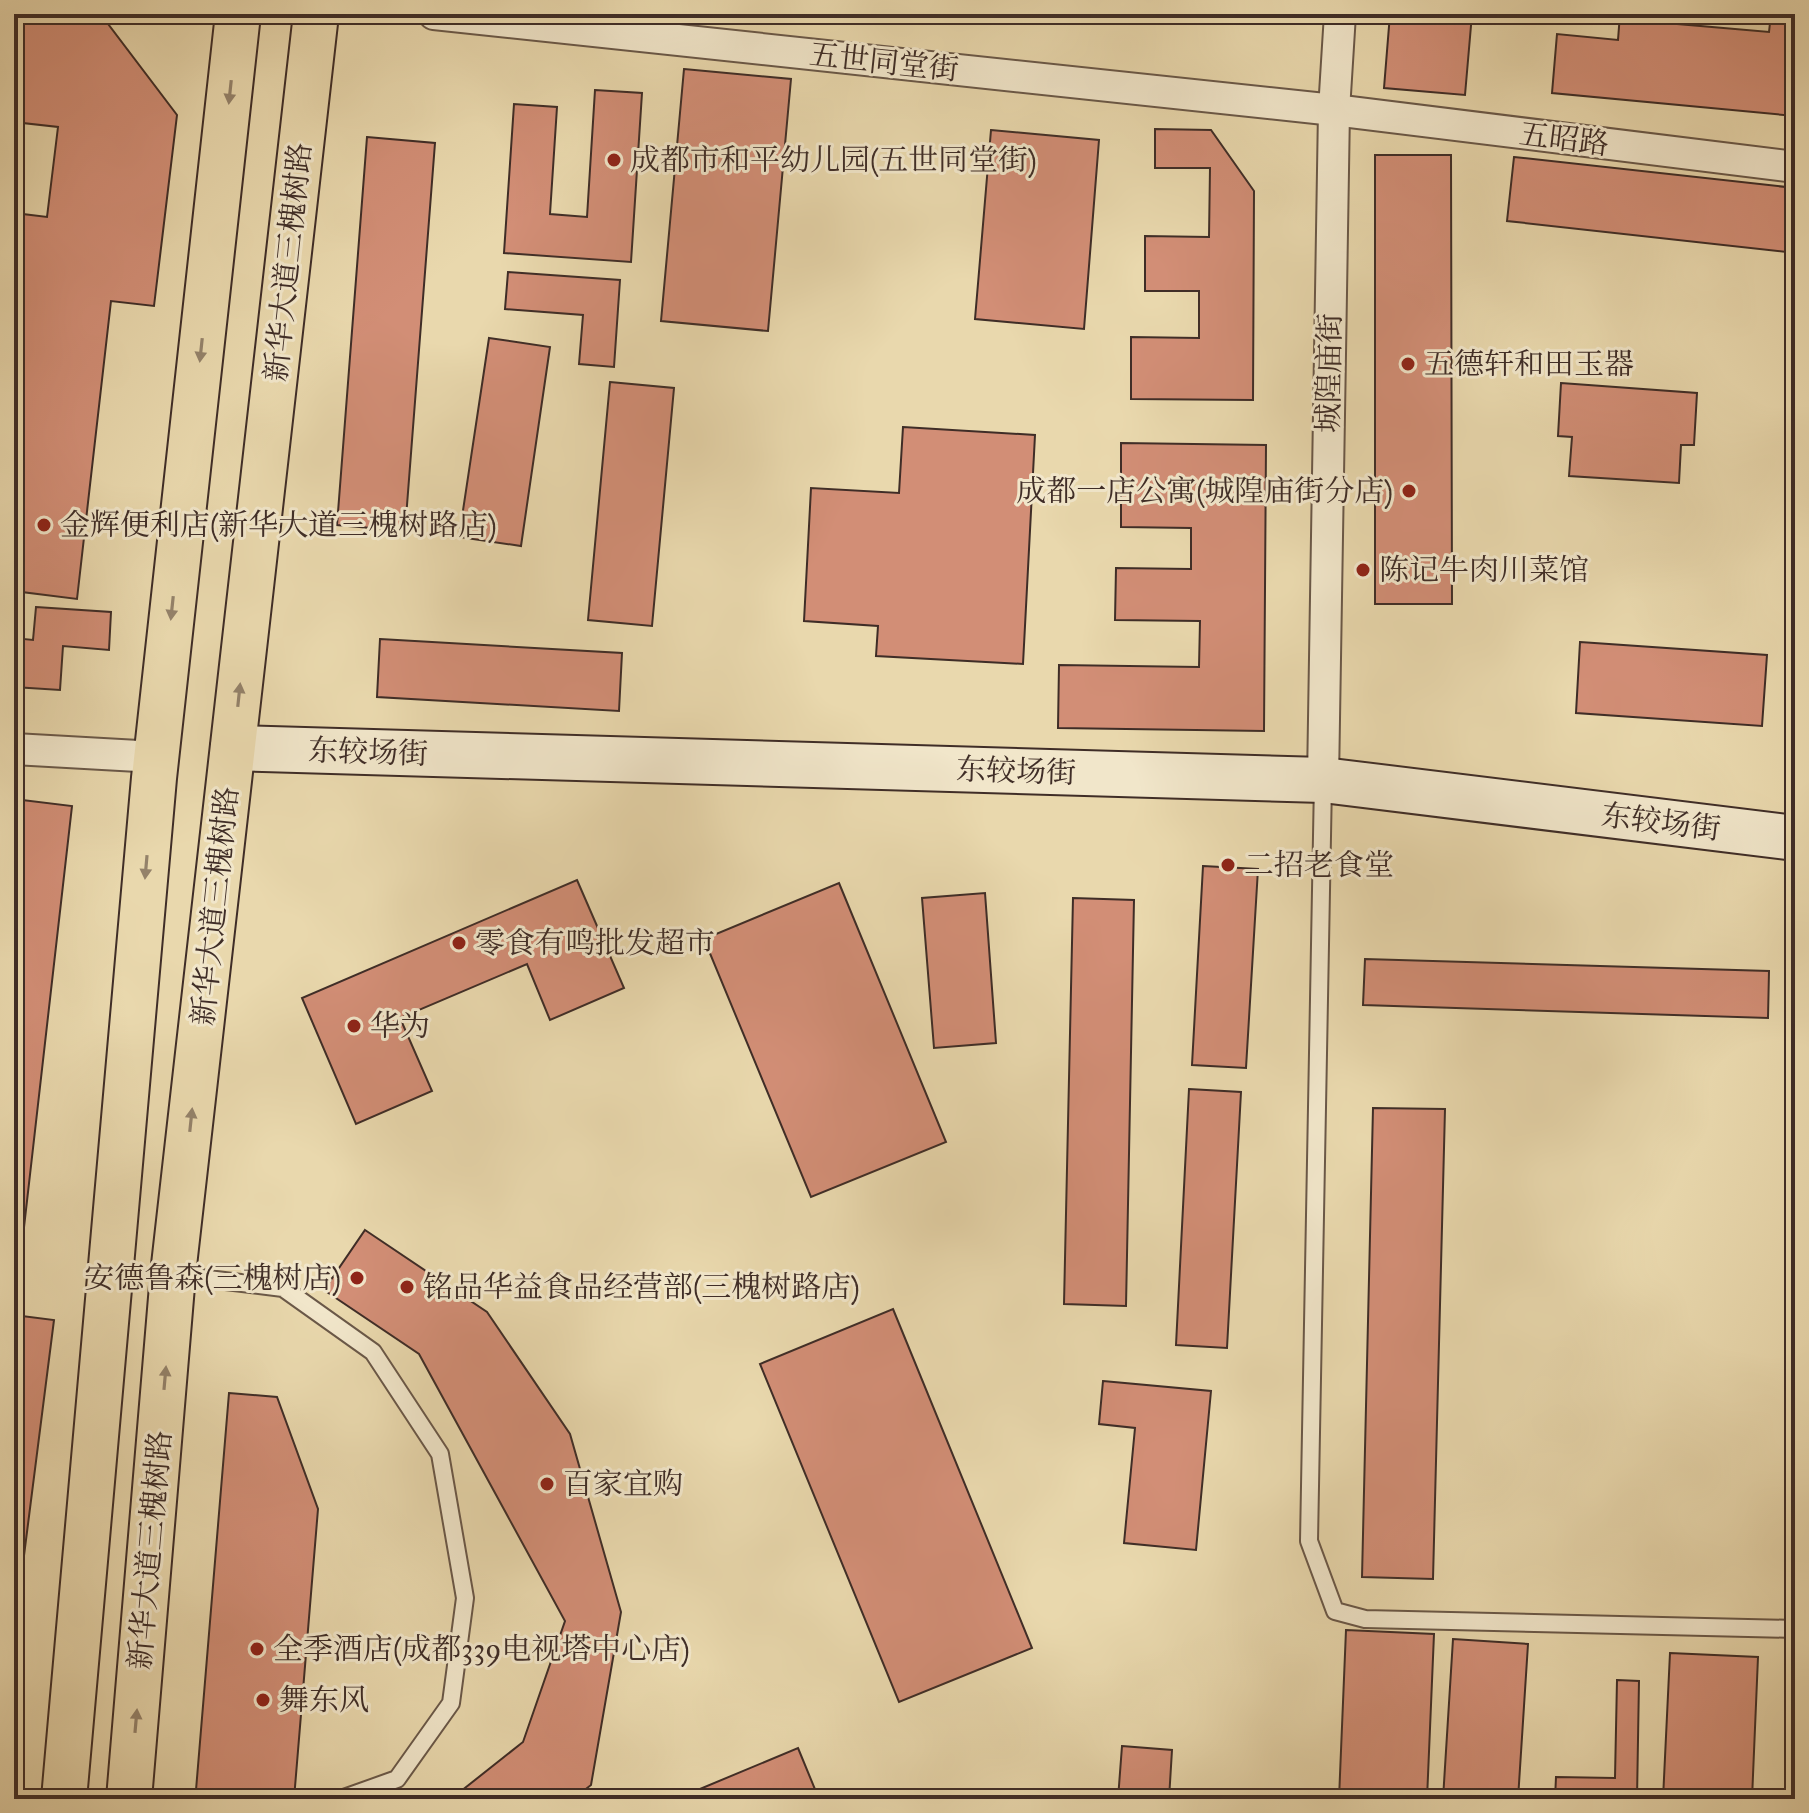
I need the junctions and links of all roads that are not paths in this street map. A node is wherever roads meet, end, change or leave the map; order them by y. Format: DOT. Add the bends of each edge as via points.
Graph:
graph roads {
  1 [pos="238,14"];
  2 [pos="316,14"];
  3 [pos="434,14"];
  4 [pos="1340,14"];
  5 [pos="1334,110"];
  6 [pos="1795,167"];
  7 [pos="233,748"];
  8 [pos="14,749"];
  9 [pos="156,757"];
  10 [pos="1323,780"];
  11 [pos="1795,838"];
  12 [pos="173,1274"];
  13 [pos="1795,1629"];
  14 [pos="64,1799"];
  15 [pos="129,1799"];
  16 [pos="341,1799"];
  1 -- 9 [label="main road, one-way"];
  7 -- 2 [label="main road, 新华大道三槐树路, one-way"];
  3 -- 5 [label="street, 五世同堂街"];
  4 -- 5 [label="street, 城隍庙街"];
  5 -- 6 [label="street, 五昭路"];
  5 -- 10 [label="street, 城隍庙街"];
  7 -- 10 [label="street, 东较场街"];
  12 -- 7 [label="main road, 新华大道三槐树路, one-way"];
  8 -- 9 [label="street"];
  9 -- 14 [label="main road, one-way"];
  10 -- 11 [label="street, 东较场街"];
  10 -- 13 [label="lane" via="1309,1541 1335,1611 1365,1619"];
  15 -- 12 [label="main road, 新华大道三槐树路, one-way"];
  12 -- 16 [label="lane" via="283,1288 373,1352 440,1454 465,1598 451,1703 397,1779"];
}
